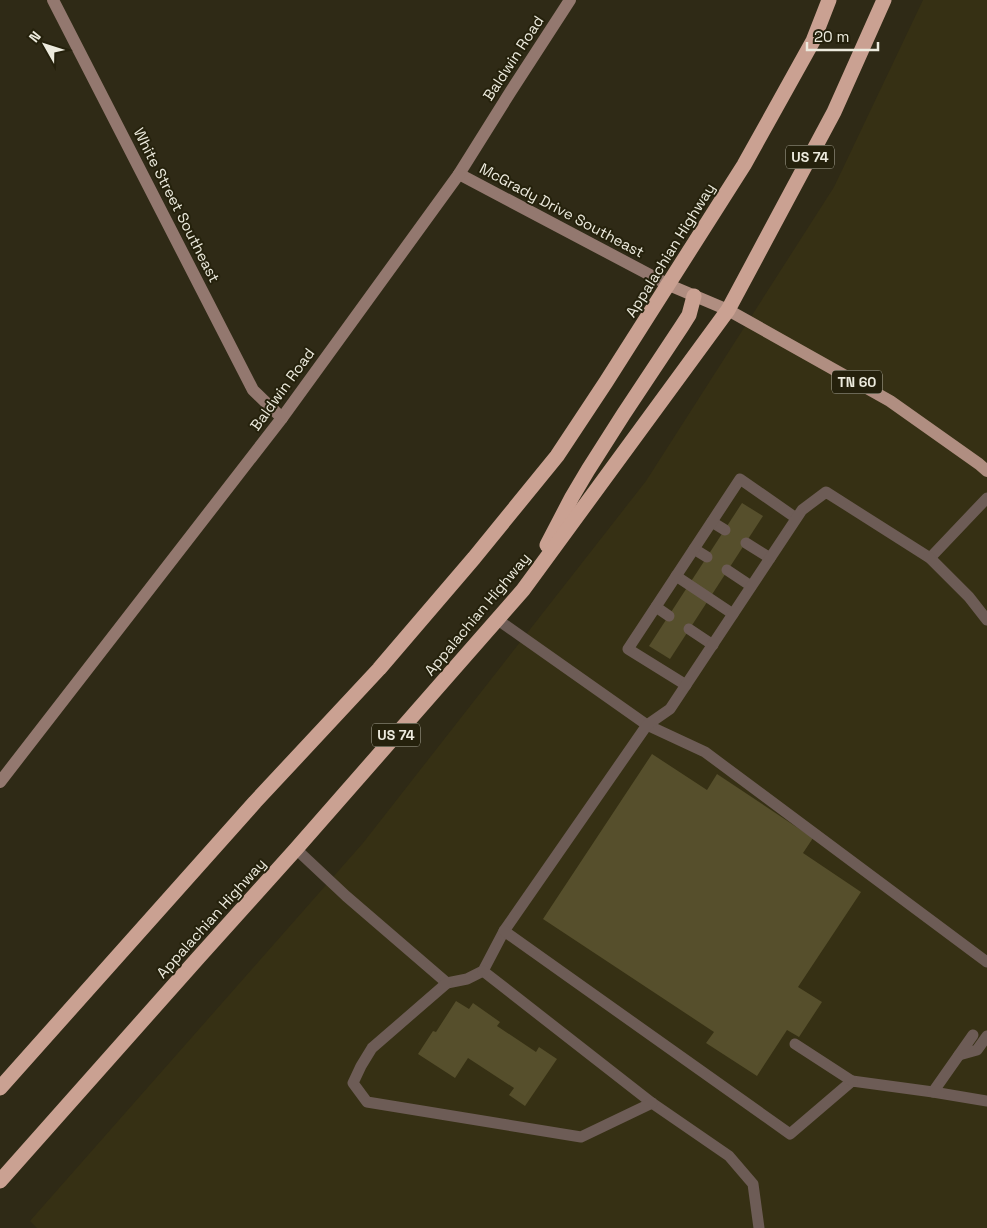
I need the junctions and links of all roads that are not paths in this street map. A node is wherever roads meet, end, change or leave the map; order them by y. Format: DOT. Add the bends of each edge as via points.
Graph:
graph roads {
  1 [pos="53,0"];
  2 [pos="570,0"];
  3 [pos="830,0"];
  4 [pos="884,0"];
  5 [pos="459,174"];
  6 [pos="669,285"];
  7 [pos="694,296"];
  8 [pos="728,310"];
  9 [pos="282,418"];
  10 [pos="987,471"];
  11 [pos="987,498"];
  12 [pos="796,518"];
  13 [pos="712,522"];
  14 [pos="725,530"];
  15 [pos="746,543"];
  16 [pos="694,549"];
  17 [pos="707,557"];
  18 [pos="770,558"];
  19 [pos="930,558"];
  20 [pos="727,570"];
  21 [pos="676,576"];
  22 [pos="752,586"];
  23 [pos="523,590"];
  24 [pos="656,607"];
  25 [pos="733,614"];
  26 [pos="669,616"];
  27 [pos="498,620"];
  28 [pos="987,620"];
  29 [pos="689,629"];
  30 [pos="713,645"];
  31 [pos="686,686"];
  32 [pos="647,725"];
  33 [pos="0,782"];
  34 [pos="296,849"];
  35 [pos="504,931"];
  36 [pos="987,962"];
  37 [pos="483,971"];
  38 [pos="447,983"];
  39 [pos="973,1035"];
  40 [pos="987,1036"];
  41 [pos="794,1044"];
  42 [pos="959,1055"];
  43 [pos="852,1081"];
  44 [pos="0,1088"];
  45 [pos="933,1092"];
  46 [pos="987,1102"];
  47 [pos="652,1103"];
  48 [pos="0,1181"];
  49 [pos="759,1228"];
  1 -- 9 [label="street, White Street Southeast" via="254,390"];
  2 -- 5 [label="street, Baldwin Road"];
  3 -- 6 [label="highway, Appalachian Highway" via="814,41 744,164"];
  4 -- 8 [label="highway, Appalachian Highway / US 74" via="834,112"];
  5 -- 6 [label="street, McGrady Drive Southeast"];
  5 -- 9 [label="street, Baldwin Road"];
  6 -- 7 [label="main road, McGrady Drive Southeast"];
  6 -- 44 [label="highway, Appalachian Highway" via="556,456 474,558 379,669 255,802"];
  7 -- 8 [label="main road, McGrady Drive Southeast"];
  7 -- 23 [label="highway" via="689,315 588,470"];
  8 -- 10 [label="main road, McGrady Drive Southeast / TN 60" via="890,401"];
  8 -- 23 [label="highway, Appalachian Highway / US 74"];
  9 -- 33 [label="street, Baldwin Road"];
  11 -- 19 [label="lane"];
  12 -- 13 [label="lane" via="740,479"];
  12 -- 18 [label="lane"];
  12 -- 19 [label="lane" via="826,492"];
  13 -- 14 [label="lane"];
  13 -- 16 [label="lane"];
  15 -- 18 [label="lane"];
  16 -- 17 [label="lane"];
  16 -- 21 [label="lane"];
  18 -- 22 [label="lane"];
  19 -- 28 [label="lane"];
  20 -- 22 [label="lane"];
  21 -- 24 [label="lane"];
  21 -- 25 [label="lane"];
  22 -- 25 [label="lane"];
  23 -- 27 [label="highway, Appalachian Highway / US 74"];
  24 -- 26 [label="lane"];
  24 -- 31 [label="lane" via="628,649"];
  25 -- 30 [label="lane"];
  27 -- 32 [label="lane"];
  27 -- 34 [label="highway, Appalachian Highway / US 74"];
  29 -- 30 [label="lane"];
  30 -- 31 [label="lane"];
  31 -- 32 [label="lane" via="670,709"];
  32 -- 35 [label="lane"];
  32 -- 36 [label="lane" via="705,752"];
  34 -- 38 [label="lane"];
  34 -- 48 [label="highway, Appalachian Highway / US 74"];
  35 -- 37 [label="lane"];
  35 -- 43 [label="lane" via="790,1134"];
  37 -- 38 [label="lane" via="467,979"];
  37 -- 47 [label="lane"];
  38 -- 47 [label="lane" via="372,1048 353,1082 367,1102 581,1137"];
  39 -- 42 [label="lane"];
  40 -- 42 [label="lane" via="977,1050"];
  41 -- 43 [label="lane"];
  42 -- 45 [label="lane"];
  43 -- 45 [label="lane"];
  45 -- 46 [label="lane"];
  47 -- 49 [label="lane" via="728,1156 753,1184"];
}
